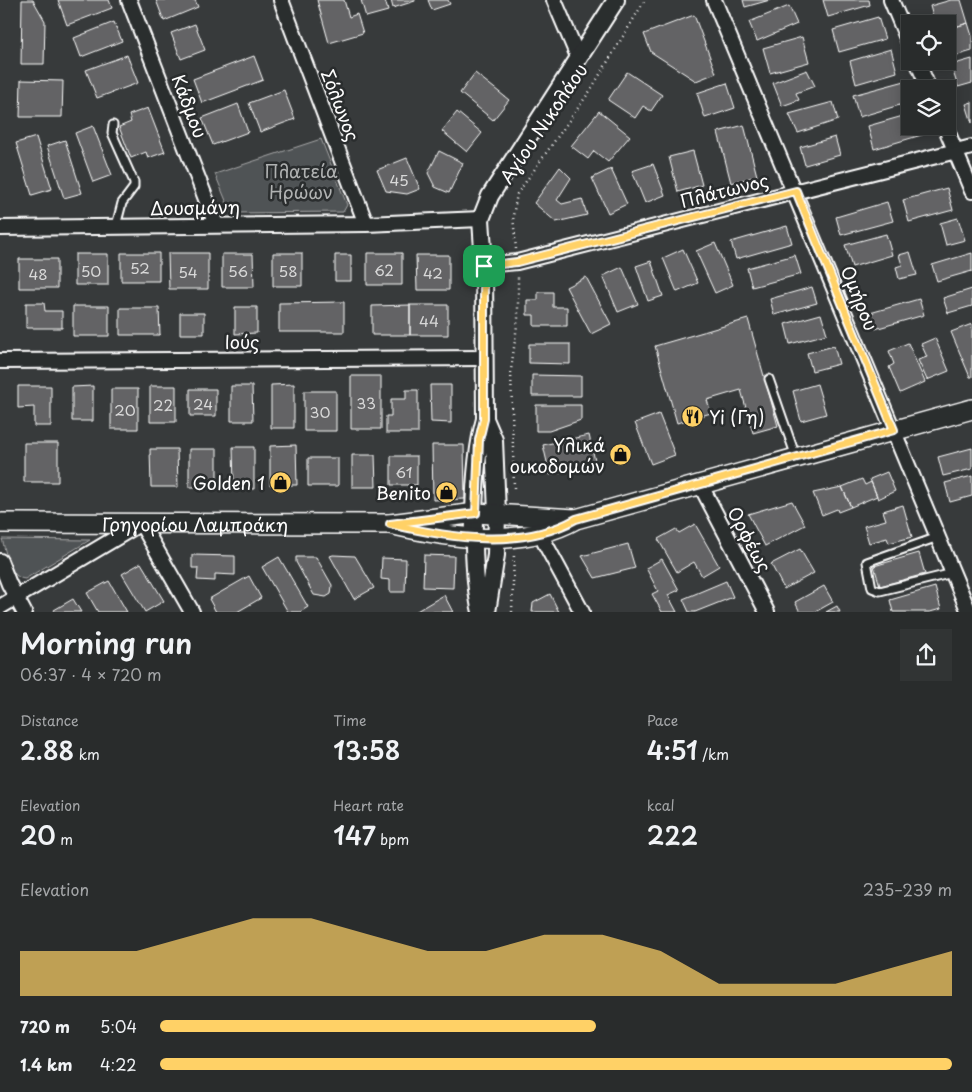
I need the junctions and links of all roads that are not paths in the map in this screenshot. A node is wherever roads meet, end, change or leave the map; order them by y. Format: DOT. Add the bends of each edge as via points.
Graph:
graph roads {
  1 [pos="129,0"];
  2 [pos="281,0"];
  3 [pos="554,0"];
  4 [pos="616,0"];
  5 [pos="714,0"];
  6 [pos="891,0"];
  7 [pos="901,24"];
  8 [pos="580,59"];
  9 [pos="113,125"];
  10 [pos="949,135"];
  11 [pos="972,147"];
  12 [pos="955,151"];
  13 [pos="796,191"];
  14 [pos="972,191"];
  15 [pos="481,219"];
  16 [pos="366,224"];
  17 [pos="216,225"];
  18 [pos="116,226"];
  19 [pos="0,228"];
  20 [pos="484,266"];
  21 [pos="485,358"];
  22 [pos="0,361"];
  23 [pos="769,379"];
  24 [pos="972,409"];
  25 [pos="484,419"];
  26 [pos="894,430"];
  27 [pos="796,457"];
  28 [pos="700,484"];
  29 [pos="476,513"];
  30 [pos="497,514"];
  31 [pos="576,519"];
  32 [pos="0,523"];
  33 [pos="141,523"];
  34 [pos="390,524"];
  35 [pos="540,534"];
  36 [pos="475,537"];
  37 [pos="496,537"];
  38 [pos="938,537"];
  39 [pos="0,561"];
  40 [pos="953,573"];
  41 [pos="16,598"];
  42 [pos="0,607"];
  43 [pos="24,612"];
  44 [pos="192,612"];
  45 [pos="481,612"];
  46 [pos="487,612"];
  47 [pos="582,612"];
  48 [pos="767,612"];
  49 [pos="969,612"];
  1 -- 17 [label="street, Κάδμου"];
  2 -- 16 [label="street, Σόλωνος"];
  3 -- 8 [label="street"];
  4 -- 8 [label="street, Αγίου Νικολάου"];
  5 -- 13 [label="street, Ομήρου"];
  6 -- 7 [label="street"];
  8 -- 15 [label="street, Αγίου Νικολάου" via="490,196"];
  9 -- 18 [label="lane" via="112,133 134,182 122,203"];
  10 -- 12 [label="street"];
  11 -- 12 [label="street, Πλάτωνος"];
  12 -- 13 [label="street, Πλάτωνος"];
  12 -- 14 [label="street"];
  13 -- 20 [label="street, Πλάτωνος" via="517,262"];
  13 -- 26 [label="street, Ομήρου"];
  15 -- 16 [label="street, Δουσμάνη"];
  15 -- 20 [label="street, Αγίου Νικολάου"];
  16 -- 17 [label="street, Δουσμάνη"];
  17 -- 18 [label="street, Δουσμάνη"];
  18 -- 19 [label="street, Δουσμάνη"];
  20 -- 21 [label="street, Αγίου Νικολάου"];
  21 -- 22 [label="street, Ιούς"];
  21 -- 25 [label="street, Αγίου Νικολάου"];
  23 -- 27 [label="lane"];
  24 -- 26 [label="main road, Γρηγορίου Λαμπράκη"];
  25 -- 29 [label="street, Αγίου Νικολάου" via="479,440"];
  25 -- 30 [label="street, Αγίου Νικολάου" via="494,440"];
  26 -- 27 [label="main road, Γρηγορίου Λαμπράκη"];
  26 -- 38 [label="street, Ομήρου"];
  27 -- 28 [label="main road, Γρηγορίου Λαμπράκη"];
  28 -- 31 [label="main road, Γρηγορίου Λαμπράκη"];
  28 -- 48 [label="street, Ορφέως"];
  29 -- 30 [label="main road, Γρηγορίου Λαμπράκη"];
  29 -- 34 [label="main road, Γρηγορίου Λαμπράκη"];
  29 -- 36 [label="street, Αγίου Νικολάου"];
  30 -- 31 [label="main road, Γρηγορίου Λαμπράκη"];
  30 -- 37 [label="street, Αγίου Νικολάου"];
  31 -- 35 [label="main road, Γρηγορίου Λαμπράκη"];
  32 -- 33 [label="main road, Γρηγορίου Λαμπράκη"];
  33 -- 34 [label="main road, Γρηγορίου Λαμπράκη"];
  33 -- 41 [label="street"];
  33 -- 44 [label="street"];
  34 -- 36 [label="main road, Γρηγορίου Λαμπράκη"];
  35 -- 37 [label="main road, Γρηγορίου Λαμπράκη"];
  35 -- 47 [label="street"];
  36 -- 37 [label="main road, Γρηγορίου Λαμπράκη"];
  36 -- 45 [label="street, Αγίου Νικολάου"];
  37 -- 46 [label="street, Αγίου Νικολάου"];
  38 -- 40 [label="street, Ομήρου"];
  38 -- 40 [label="lane" via="867,562 872,588 880,590"];
  39 -- 41 [label="street"];
  40 -- 49 [label="street, Ομήρου"];
  41 -- 42 [label="street"];
  41 -- 43 [label="street"];
}
